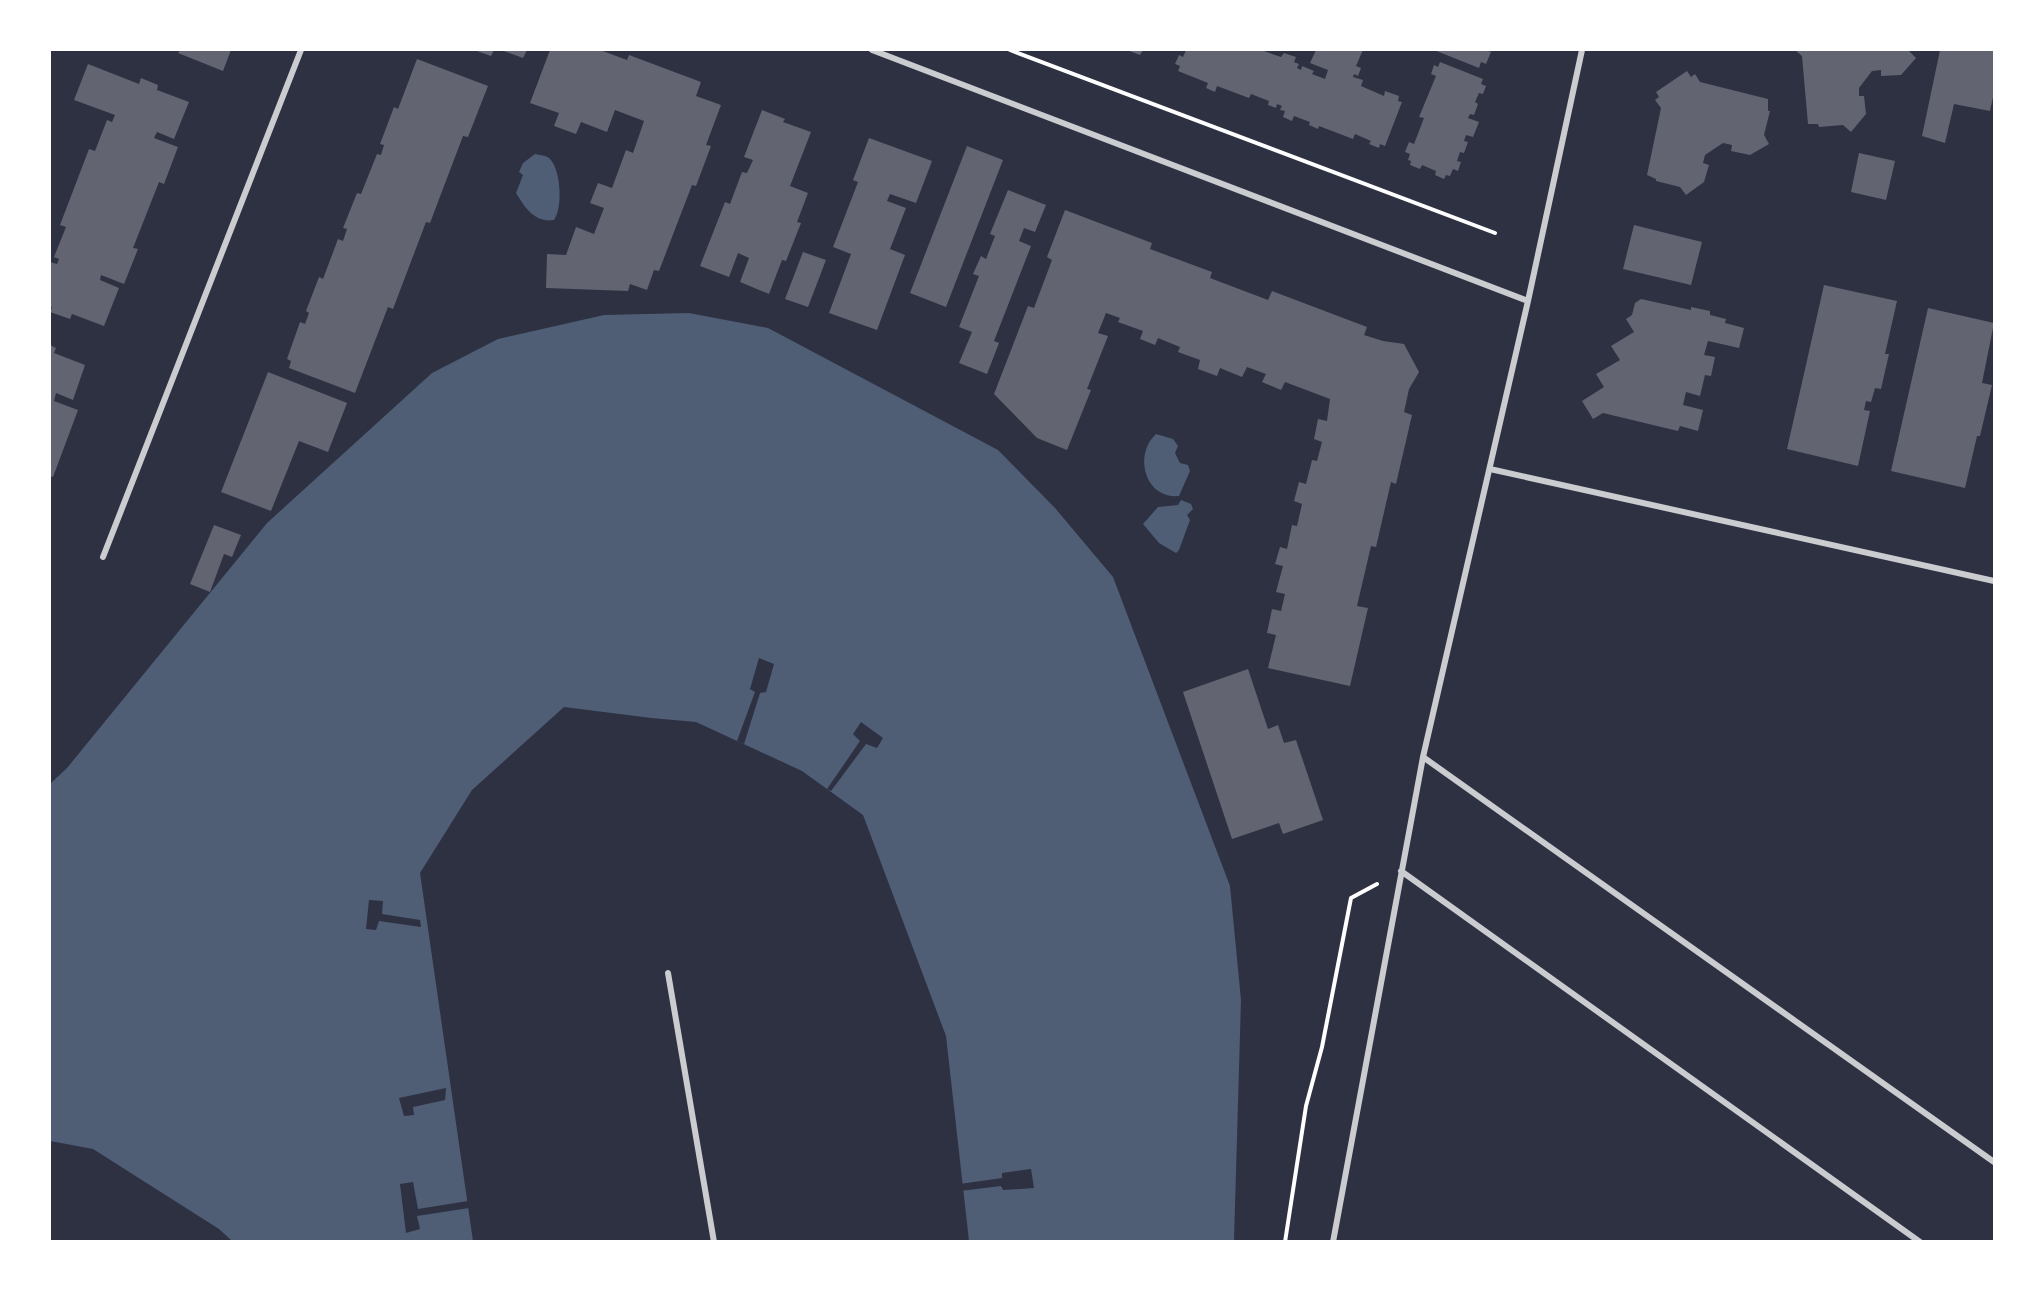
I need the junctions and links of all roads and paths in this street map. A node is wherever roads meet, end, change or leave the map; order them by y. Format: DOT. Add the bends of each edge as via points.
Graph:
graph roads {
  1 [pos="301,50"];
  2 [pos="872,50"];
  3 [pos="1010,50"];
  4 [pos="1582,50"];
  5 [pos="1495,232"];
  6 [pos="1528,301"];
  7 [pos="1490,469"];
  8 [pos="104,557"];
  9 [pos="1995,581"];
  10 [pos="1423,757"];
  11 [pos="1401,871"];
  12 [pos="668,973"];
  13 [pos="1995,1162"];
  14 [pos="714,1242"];
  15 [pos="1285,1242"];
  16 [pos="1333,1242"];
  17 [pos="1920,1242"];
  1 -- 8 [label="street"];
  2 -- 6 [label="street"];
  3 -- 5 [label="path"];
  4 -- 6 [label="street"];
  6 -- 7 [label="street"];
  7 -- 9 [label="street"];
  7 -- 10 [label="street"];
  10 -- 11 [label="street"];
  10 -- 13 [label="street"];
  11 -- 15 [label="path" via="1351,898 1322,1047 1306,1106"];
  11 -- 16 [label="street"];
  11 -- 17 [label="street"];
  12 -- 14 [label="street"];
}
